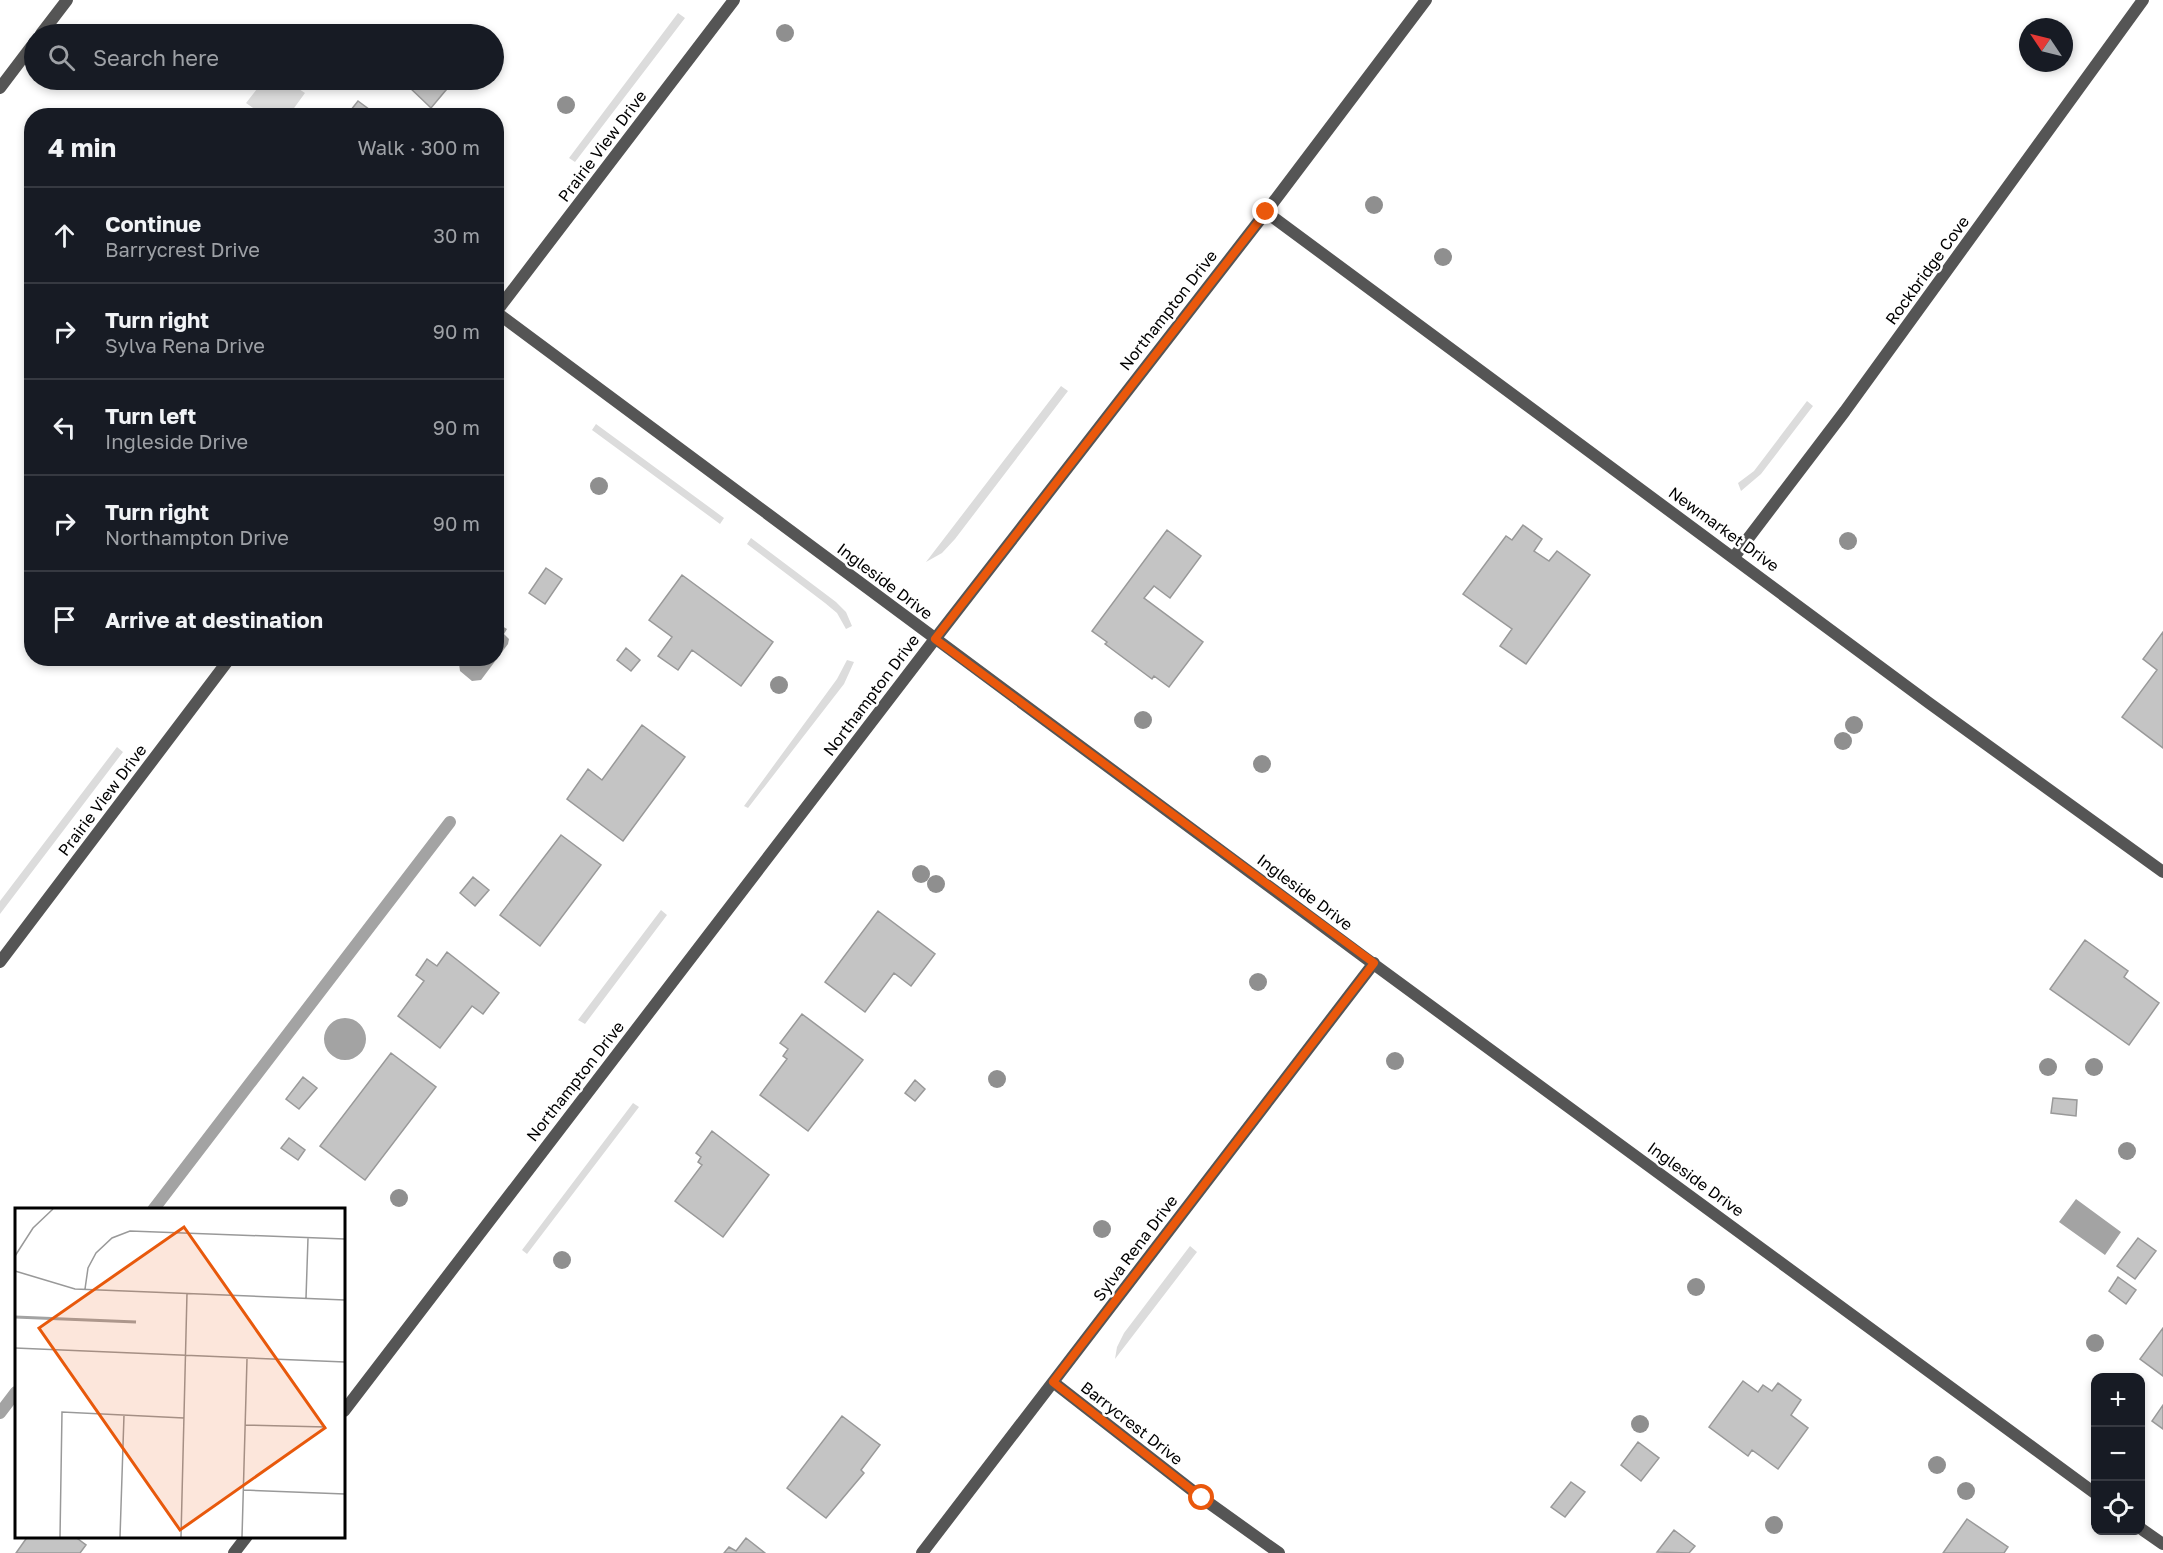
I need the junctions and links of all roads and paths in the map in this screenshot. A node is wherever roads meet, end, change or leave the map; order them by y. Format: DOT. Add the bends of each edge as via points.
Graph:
graph roads {
  1 [pos="67,0"];
  2 [pos="734,0"];
  3 [pos="1426,0"];
  4 [pos="2144,0"];
  5 [pos="49,24"];
  6 [pos="24,56"];
  7 [pos="0,88"];
  8 [pos="1266,212"];
  9 [pos="504,302"];
  10 [pos="504,318"];
  11 [pos="1734,557"];
  12 [pos="935,639"];
  13 [pos="224,666"];
  14 [pos="2163,872"];
  15 [pos="0,962"];
  16 [pos="1374,963"];
  17 [pos="1053,1382"];
  18 [pos="345,1410"];
  19 [pos="2091,1490"];
  20 [pos="2145,1531"];
  21 [pos="245,1538"];
  22 [pos="2163,1544"];
  23 [pos="234,1553"];
  24 [pos="922,1553"];
  25 [pos="1279,1553"];
  1 -- 5 [label="street"];
  2 -- 9 [label="street, Prairie View Drive"];
  3 -- 8 [label="street, Northampton Drive"];
  4 -- 11 [label="street, Rockbridge Cove"];
  6 -- 7 [label="street"];
  8 -- 11 [label="street, Newmarket Drive"];
  8 -- 12 [label="street, Northampton Drive"];
  10 -- 12 [label="street, Ingleside Drive"];
  11 -- 14 [label="street, Newmarket Drive"];
  12 -- 16 [label="street, Ingleside Drive"];
  12 -- 18 [label="street, Northampton Drive"];
  13 -- 15 [label="street, Prairie View Drive"];
  16 -- 17 [label="street, Sylva Rena Drive"];
  16 -- 19 [label="street, Ingleside Drive"];
  17 -- 24 [label="street, Sylva Rena Drive"];
  17 -- 25 [label="street, Barrycrest Drive"];
  20 -- 22 [label="street"];
  21 -- 23 [label="street"];
}
